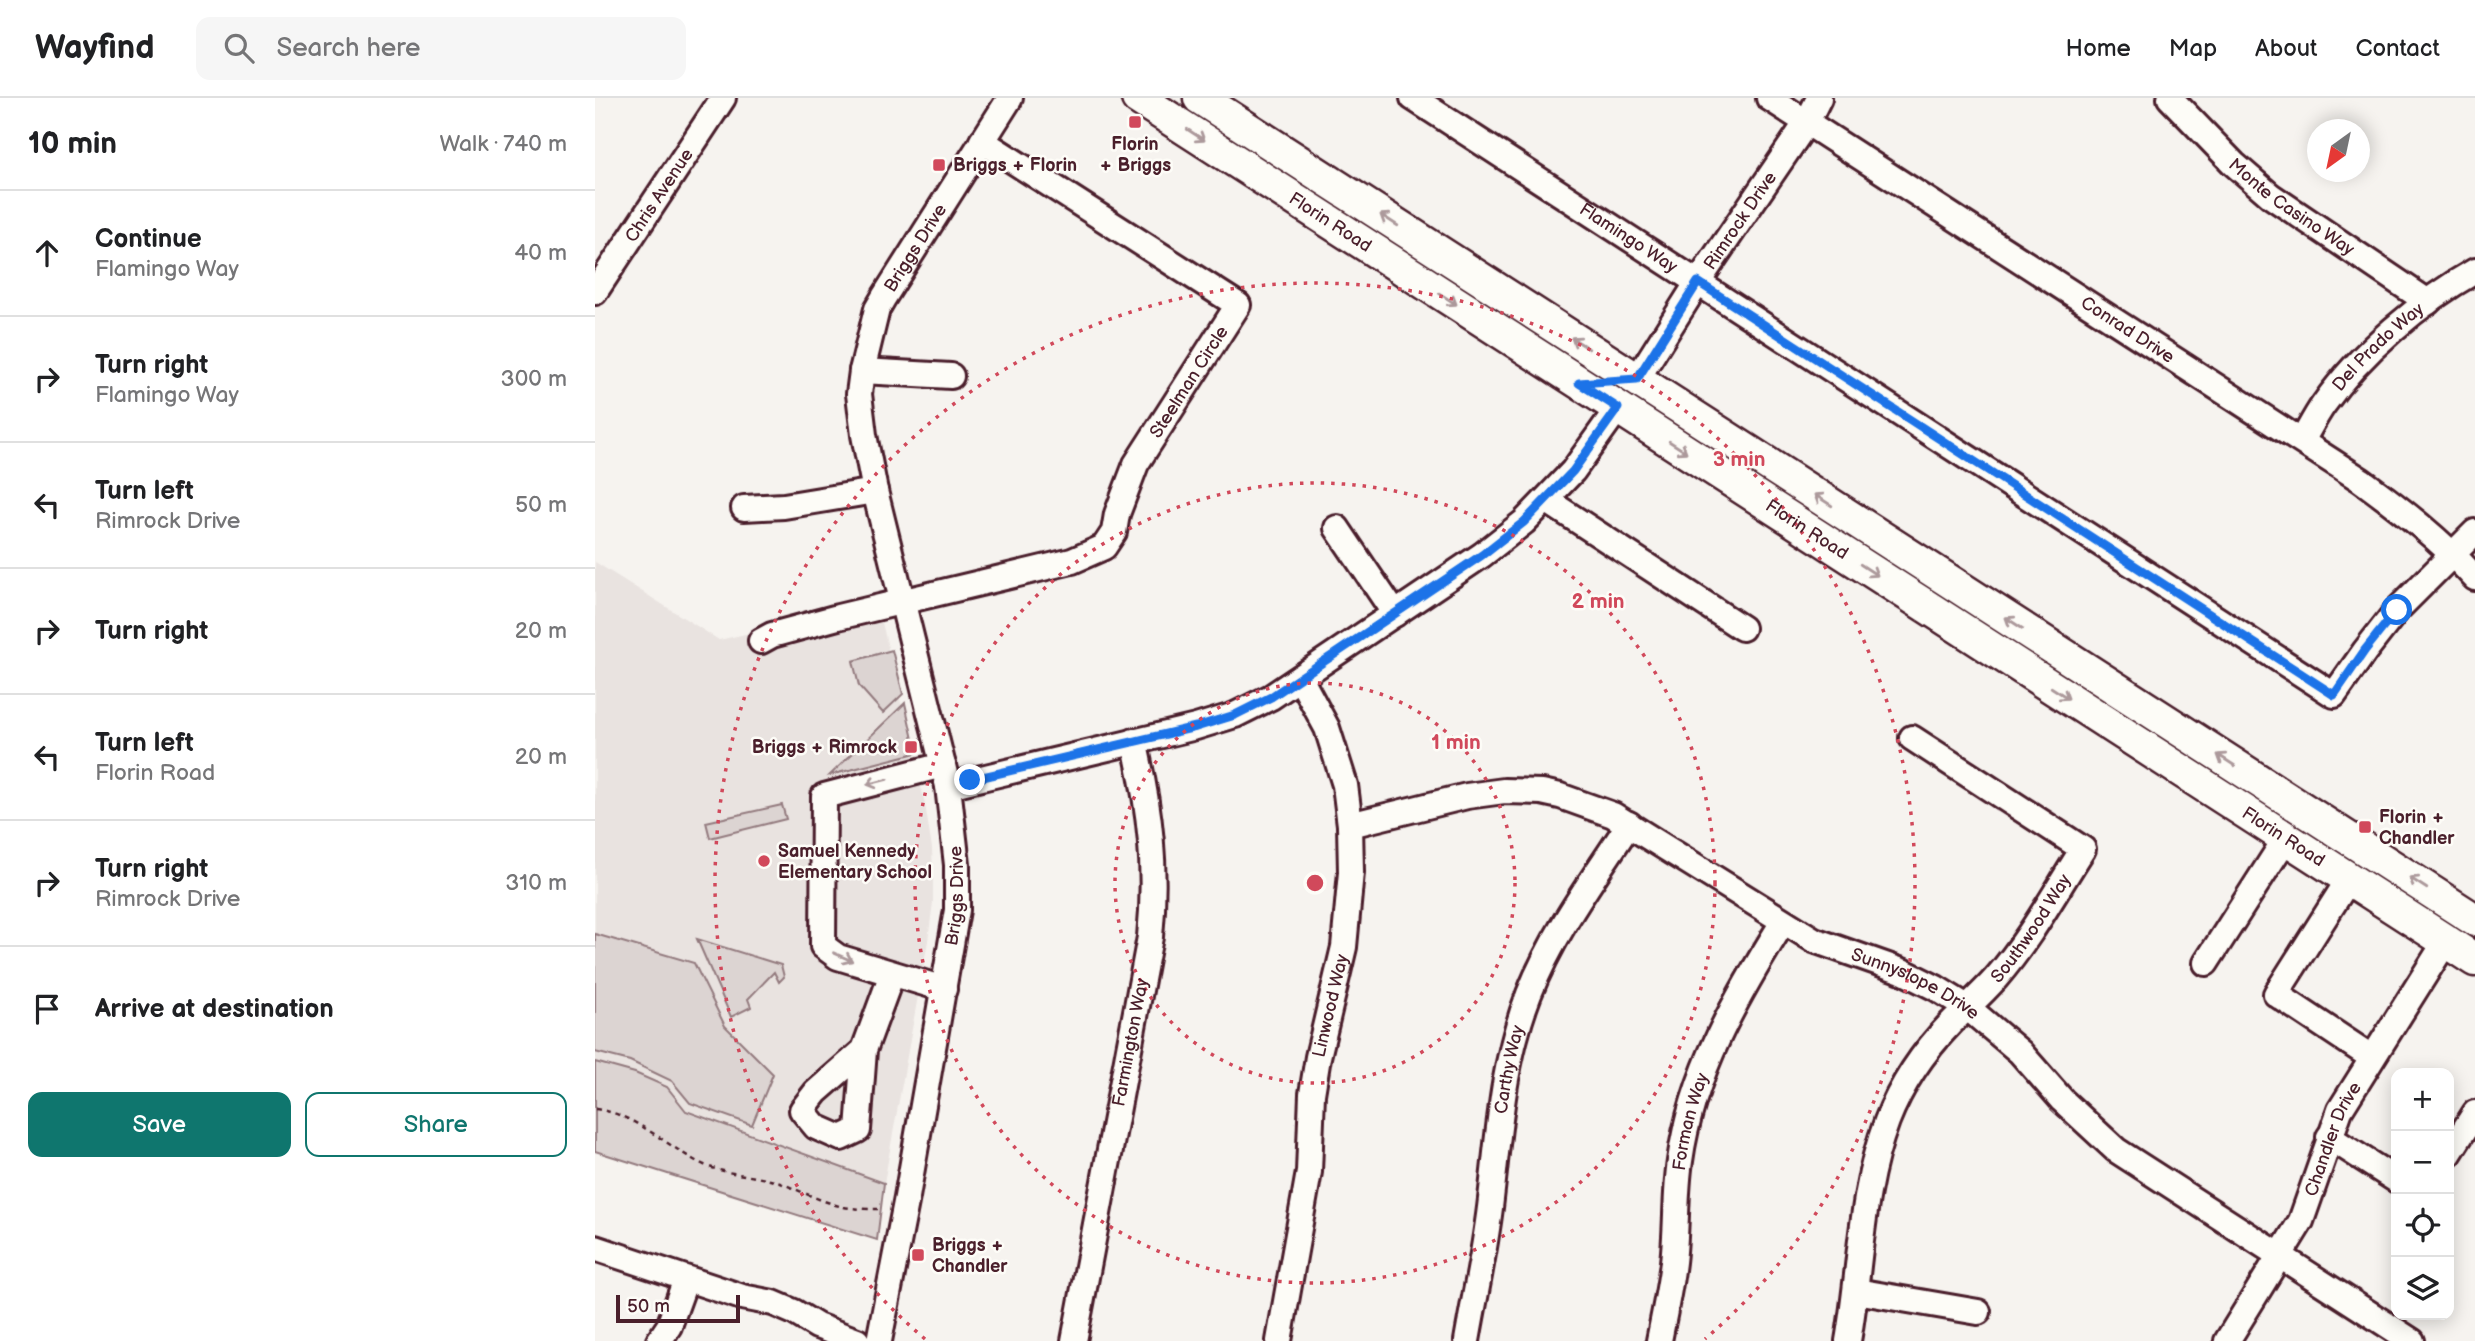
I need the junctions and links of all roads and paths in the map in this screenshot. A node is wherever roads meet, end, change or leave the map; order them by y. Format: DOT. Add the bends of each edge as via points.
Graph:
graph roads {
  1 [pos="723,98"];
  2 [pos="1010,98"];
  3 [pos="1138,98"];
  4 [pos="1200,98"];
  5 [pos="1413,98"];
  6 [pos="1769,98"];
  7 [pos="1819,98"];
  8 [pos="2170,98"];
  9 [pos="1807,122"];
  10 [pos="982,141"];
  11 [pos="2475,271"];
  12 [pos="1698,282"];
  13 [pos="595,292"];
  14 [pos="2428,302"];
  15 [pos="862,371"];
  16 [pos="951,376"];
  17 [pos="1637,379"];
  18 [pos="1579,383"];
  19 [pos="1678,407"];
  20 [pos="1618,408"];
  21 [pos="2301,441"];
  22 [pos="875,491"];
  23 [pos="1546,500"];
  24 [pos="744,508"];
  25 [pos="1337,528"];
  26 [pos="2475,532"];
  27 [pos="2453,554"];
  28 [pos="2475,578"];
  29 [pos="903,601"];
  30 [pos="1395,614"];
  31 [pos="1742,628"];
  32 [pos="761,641"];
  33 [pos="1300,678"];
  34 [pos="1912,738"];
  35 [pos="1134,741"];
  36 [pos="946,775"];
  37 [pos="1629,824"];
  38 [pos="1350,825"];
  39 [pos="2286,838"];
  40 [pos="2350,878"];
  41 [pos="1783,922"];
  42 [pos="2467,922"];
  43 [pos="2475,960"];
  44 [pos="2206,963"];
  45 [pos="892,974"];
  46 [pos="944,989"];
  47 [pos="1967,1007"];
  48 [pos="864,1050"];
  49 [pos="2371,1057"];
  50 [pos="595,1109"];
  51 [pos="2475,1113"];
  52 [pos="2329,1137"];
  53 [pos="2454,1146"];
  54 [pos="2391,1177"];
  55 [pos="878,1209"];
  56 [pos="595,1248"];
  57 [pos="2280,1257"];
  58 [pos="686,1279"];
  59 [pos="1856,1292"];
  60 [pos="1978,1312"];
  61 [pos="659,1341"];
  62 [pos="857,1341"];
  63 [pos="879,1341"];
  64 [pos="1074,1341"];
  65 [pos="1279,1341"];
  66 [pos="1467,1341"];
  67 [pos="1659,1341"];
  68 [pos="1848,1341"];
  69 [pos="2227,1341"];
  70 [pos="2412,1341"];
  1 -- 13 [label="street, Chris Avenue"];
  2 -- 10 [label="street, Briggs Drive"];
  3 -- 18 [label="main road, Florin Road, one-way"];
  17 -- 4 [label="main road, Florin Road, one-way"];
  5 -- 12 [label="street, Flamingo Way"];
  6 -- 9 [label="street, Conrad Drive"];
  7 -- 9 [label="street, Rimrock Drive"];
  8 -- 14 [label="street, Monte Casino Way" via="2271,196"];
  9 -- 12 [label="street, Rimrock Drive"];
  9 -- 21 [label="street, Conrad Drive"];
  10 -- 15 [label="street, Briggs Drive" via="877,309"];
  10 -- 29 [label="street, Steelman Circle" via="1238,305 1136,464 1114,532 1104,547 1072,561"];
  11 -- 14 [label="street, Del Prado Way"];
  12 -- 17 [label="street, Rimrock Drive"];
  12 -- 27 [label="street, Flamingo Way" via="2334,695 2397,610"];
  14 -- 21 [label="street, Del Prado Way" via="2363,359 2325,403"];
  15 -- 16 [label="street"];
  15 -- 22 [label="street, Briggs Drive" via="859,394"];
  17 -- 18 [label="main road"];
  17 -- 19 [label="main road, Florin Road"];
  18 -- 20 [label="main road, Florin Road"];
  19 -- 20 [label="main road"];
  42 -- 19 [label="main road, Florin Road, one-way"];
  20 -- 23 [label="street"];
  20 -- 39 [label="main road, Florin Road, one-way"];
  21 -- 27 [label="street, Conrad Drive" via="2416,520"];
  22 -- 24 [label="street"];
  22 -- 29 [label="street, Briggs Drive"];
  23 -- 30 [label="street" via="1482,555"];
  23 -- 31 [label="street"];
  25 -- 30 [label="street"];
  26 -- 27 [label="street, Flamingo Way"];
  27 -- 28 [label="street, Conrad Drive"];
  29 -- 32 [label="street"];
  29 -- 36 [label="street, Briggs Drive"];
  30 -- 33 [label="street"];
  33 -- 35 [label="street" via="1235,715"];
  33 -- 38 [label="street, Linwood Way" via="1334,747"];
  34 -- 47 [label="street, Southwood Way" via="2083,849 2008,963"];
  35 -- 36 [label="street"];
  35 -- 64 [label="street, Farmington Way" via="1153,841 1150,937"];
  36 -- 45 [label="street, one-way" via="824,796 824,946 838,957"];
  36 -- 46 [label="street, Briggs Drive" via="957,865 957,910"];
  37 -- 38 [label="street, Sunnyslope Drive" via="1578,800 1542,792 1504,791"];
  37 -- 41 [label="street, Sunnyslope Drive"];
  37 -- 66 [label="street, Carthy Way" via="1562,927 1521,1016 1503,1087 1491,1201"];
  38 -- 65 [label="street, Linwood Way" via="1344,947 1318,1057 1309,1172"];
  39 -- 40 [label="main road, Florin Road"];
  39 -- 44 [label="street"];
  40 -- 42 [label="main road, Florin Road" via="2409,917"];
  40 -- 49 [label="street" via="2276,994"];
  41 -- 47 [label="street, Sunnyslope Drive" via="1831,947 1902,971"];
  41 -- 67 [label="street, Forman Way" via="1717,1038 1687,1125 1673,1263"];
  42 -- 43 [label="main road, Florin Road"];
  42 -- 49 [label="street, Chandler Drive"];
  45 -- 46 [label="street"];
  45 -- 48 [label="street"];
  46 -- 63 [label="street, Briggs Drive"];
  47 -- 57 [label="street, Sunnyslope Drive" via="2020,1052 2062,1100 2116,1150"];
  47 -- 59 [label="street, Southwood Way" via="1922,1059 1888,1119 1864,1206"];
  49 -- 52 [label="street, Chandler Drive"];
  50 -- 55 [label="path" via="628,1120 699,1163 777,1182 832,1204"];
  51 -- 53 [label="street"];
  52 -- 54 [label="street"];
  52 -- 57 [label="street, Chandler Drive" via="2301,1221"];
  56 -- 58 [label="street"];
  57 -- 69 [label="street, Chandler Drive"];
  57 -- 70 [label="street, Sunnyslope Drive"];
  58 -- 61 [label="street"];
  58 -- 62 [label="street" via="773,1303"];
  59 -- 60 [label="street"];
  59 -- 68 [label="street, Southwood Way"];
}
